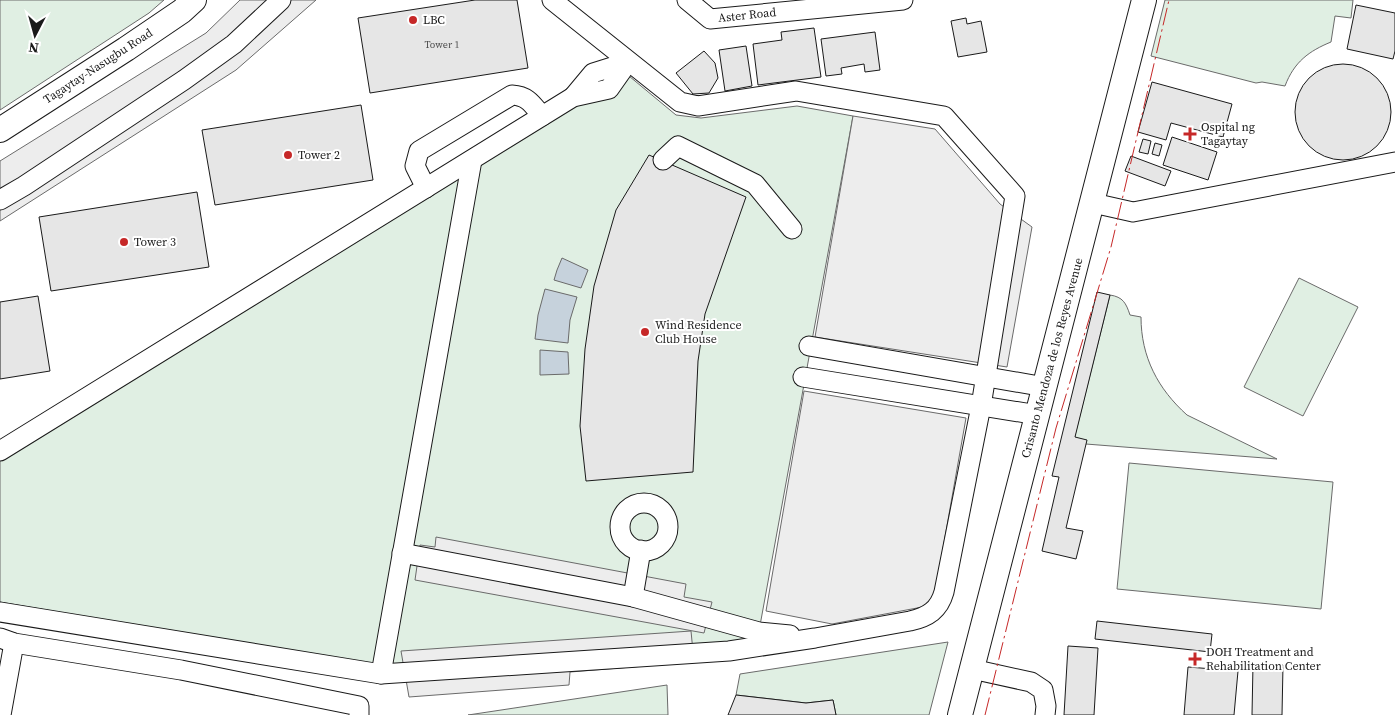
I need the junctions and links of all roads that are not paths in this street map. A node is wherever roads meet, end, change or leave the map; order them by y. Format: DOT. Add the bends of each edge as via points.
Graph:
graph roads {
  1 [pos="194,0"];
  2 [pos="281,0"];
  3 [pos="552,0"];
  4 [pos="687,0"];
  5 [pos="903,0"];
  6 [pos="1144,0"];
  7 [pos="628,62"];
  8 [pos="542,116"];
  9 [pos="0,130"];
  10 [pos="472,160"];
  11 [pos="663,160"];
  12 [pos="1395,162"];
  13 [pos="426,188"];
  14 [pos="0,200"];
  15 [pos="1093,203"];
  16 [pos="792,229"];
  17 [pos="809,346"];
  18 [pos="803,377"];
  19 [pos="985,377"];
  20 [pos="1045,387"];
  21 [pos="981,406"];
  22 [pos="1038,414"];
  23 [pos="0,451"];
  24 [pos="641,550"];
  25 [pos="402,553"];
  26 [pos="633,597"];
  27 [pos="0,612"];
  28 [pos="815,638"];
  29 [pos="7,640"];
  30 [pos="972,668"];
  31 [pos="380,674"];
  32 [pos="1,715"];
  33 [pos="359,715"];
  34 [pos="960,715"];
  35 [pos="1045,715"];
  1 -- 9 [label="main road, Tagaytay-Nasugbu Road" via="126,49"];
  2 -- 14 [label="street" via="234,44 184,80"];
  3 -- 7 [label="street"];
  4 -- 5 [label="street, Aster Road" via="710,19"];
  6 -- 15 [label="main road, Crisanto Mendoza de los Reyes Avenue"];
  7 -- 8 [label="street" via="609,89 573,97"];
  7 -- 19 [label="street" via="680,102 698,106 796,91 944,116 1015,196"];
  8 -- 10 [label="street"];
  8 -- 13 [label="street" via="522,95 512,95 419,151 415,166"];
  10 -- 13 [label="street"];
  10 -- 25 [label="street"];
  11 -- 16 [label="street" via="678,146 755,184"];
  12 -- 15 [label="street" via="1133,212"];
  13 -- 23 [label="street"];
  15 -- 20 [label="main road, Crisanto Mendoza de los Reyes Avenue"];
  17 -- 19 [label="street"];
  18 -- 21 [label="street"];
  19 -- 20 [label="street"];
  19 -- 21 [label="street"];
  20 -- 22 [label="main road, Crisanto Mendoza de los Reyes Avenue"];
  21 -- 22 [label="street"];
  21 -- 28 [label="street" via="941,602 923,618"];
  22 -- 30 [label="main road, Crisanto Mendoza de los Reyes Avenue"];
  24 -- 26 [label="street"];
  25 -- 26 [label="street"];
  25 -- 31 [label="street"];
  26 -- 28 [label="street" via="759,632"];
  27 -- 31 [label="street"];
  28 -- 31 [label="street" via="729,651"];
  29 -- 32 [label="street"];
  29 -- 33 [label="street" via="181,670 359,706"];
  30 -- 34 [label="main road, Crisanto Mendoza de los Reyes Avenue"];
  30 -- 35 [label="street" via="1030,682 1043,690"];
}
